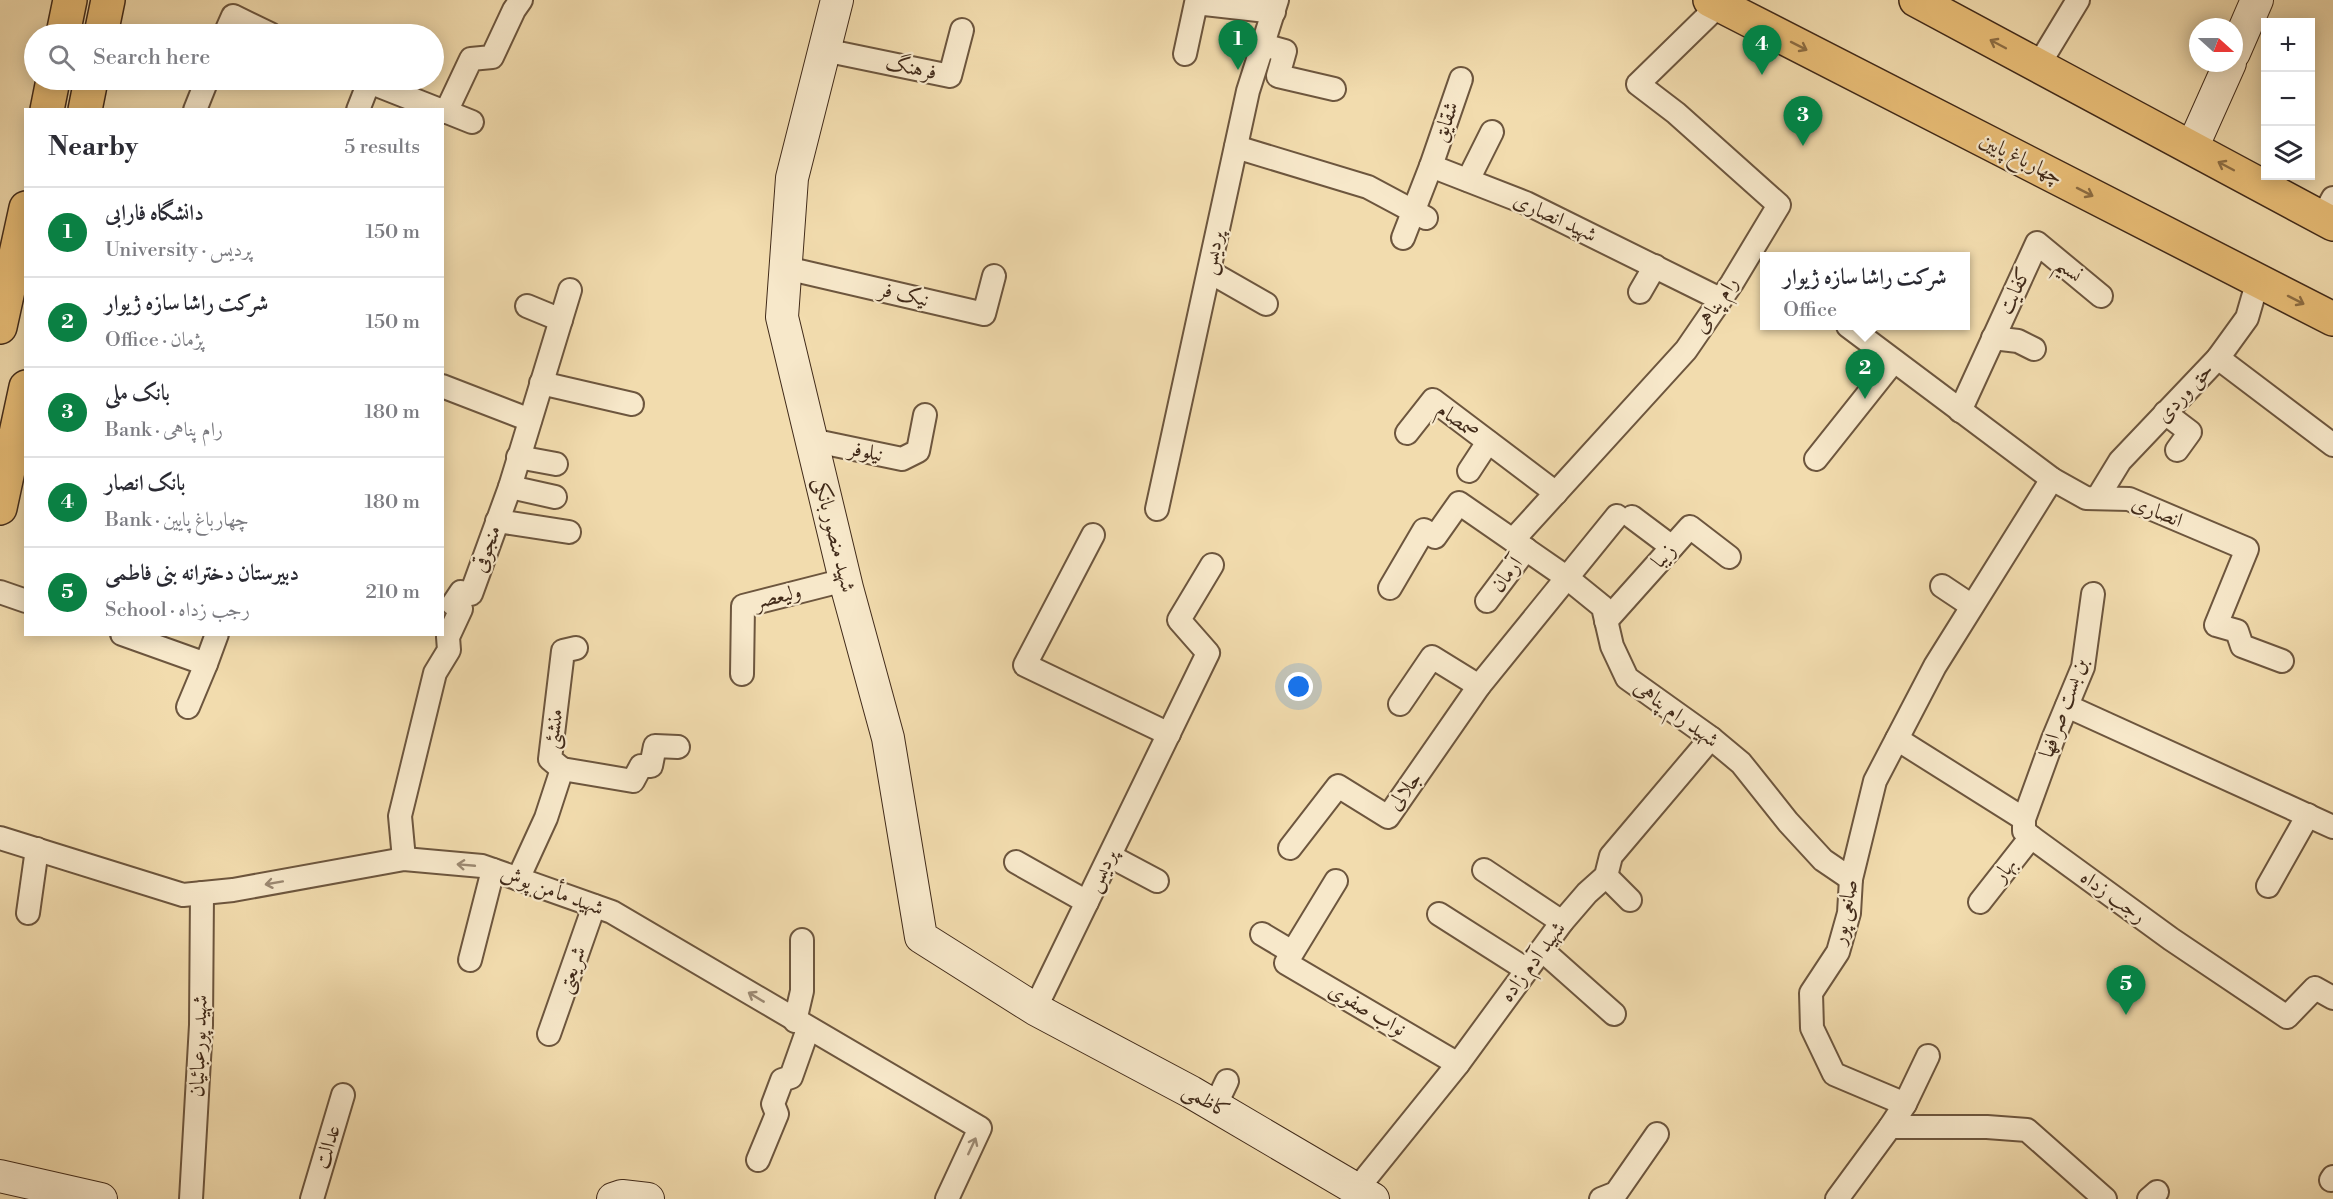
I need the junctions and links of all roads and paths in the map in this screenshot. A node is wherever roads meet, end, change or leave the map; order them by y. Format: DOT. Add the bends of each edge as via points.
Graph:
graph roads {
  1 [pos="69,0"];
  2 [pos="108,0"];
  3 [pos="521,0"];
  4 [pos="837,0"];
  5 [pos="2078,0"];
  6 [pos="2257,0"];
  7 [pos="1923,2"];
  8 [pos="1725,4"];
  9 [pos="1276,6"];
  10 [pos="65,24"];
  11 [pos="103,24"];
  12 [pos="229,24"];
  13 [pos="249,24"];
  14 [pos="962,30"];
  15 [pos="2243,32"];
  16 [pos="1263,45"];
  17 [pos="824,50"];
  18 [pos="1185,54"];
  19 [pos="2038,66"];
  20 [pos="2225,72"];
  21 [pos="1461,79"];
  22 [pos="1334,89"];
  23 [pos="51,90"];
  24 [pos="89,90"];
  25 [pos="203,90"];
  26 [pos="364,90"];
  27 [pos="389,90"];
  28 [pos="46,108"];
  29 [pos="85,108"];
  30 [pos="196,108"];
  31 [pos="359,108"];
  32 [pos="435,108"];
  33 [pos="444,109"];
  34 [pos="444,111"];
  35 [pos="472,122"];
  36 [pos="1492,132"];
  37 [pos="1236,147"];
  38 [pos="2192,148"];
  39 [pos="1431,166"];
  40 [pos="1468,180"];
  41 [pos="2329,213"];
  42 [pos="1419,215"];
  43 [pos="24,217"];
  44 [pos="1403,238"];
  45 [pos="2037,243"];
  46 [pos="1758,255"];
  47 [pos="1655,266"];
  48 [pos="786,268"];
  49 [pos="1210,272"];
  50 [pos="994,276"];
  51 [pos="2258,280"];
  52 [pos="570,290"];
  53 [pos="1640,292"];
  54 [pos="2101,296"];
  55 [pos="1720,299"];
  56 [pos="1266,304"];
  57 [pos="527,306"];
  58 [pos="2333,319"];
  59 [pos="561,320"];
  60 [pos="0,327"];
  61 [pos="1853,330"];
  62 [pos="1993,338"];
  63 [pos="2034,348"];
  64 [pos="2218,358"];
  65 [pos="1893,361"];
  66 [pos="541,383"];
  67 [pos="444,387"];
  68 [pos="24,401"];
  69 [pos="632,404"];
  70 [pos="1960,411"];
  71 [pos="2165,413"];
  72 [pos="925,415"];
  73 [pos="530,420"];
  74 [pos="1407,432"];
  75 [pos="811,440"];
  76 [pos="1488,442"];
  77 [pos="2333,445"];
  78 [pos="2177,450"];
  79 [pos="518,457"];
  80 [pos="1816,459"];
  81 [pos="18,463"];
  82 [pos="556,464"];
  83 [pos="1469,471"];
  84 [pos="2052,479"];
  85 [pos="510,487"];
  86 [pos="1556,493"];
  87 [pos="555,497"];
  88 [pos="2098,497"];
  89 [pos="0,508"];
  90 [pos="1157,509"];
  91 [pos="497,521"];
  92 [pos="569,532"];
  93 [pos="1093,535"];
  94 [pos="1520,544"];
  95 [pos="1672,548"];
  96 [pos="1729,557"];
  97 [pos="1212,565"];
  98 [pos="1566,577"];
  99 [pos="845,580"];
  100 [pos="1942,586"];
  101 [pos="1390,588"];
  102 [pos="0,592"];
  103 [pos="2093,594"];
  104 [pos="24,600"];
  105 [pos="1487,601"];
  106 [pos="1972,606"];
  107 [pos="1606,621"];
  108 [pos="128,636"];
  109 [pos="217,636"];
  110 [pos="576,648"];
  111 [pos="2282,661"];
  112 [pos="206,664"];
  113 [pos="742,674"];
  114 [pos="1479,686"];
  115 [pos="1400,704"];
  116 [pos="188,706"];
  117 [pos="2067,706"];
  118 [pos="1169,734"];
  119 [pos="1711,738"];
  120 [pos="1897,739"];
  121 [pos="678,747"];
  122 [pos="562,769"];
  123 [pos="2308,816"];
  124 [pos="2333,827"];
  125 [pos="2027,828"];
  126 [pos="0,838"];
  127 [pos="1290,848"];
  128 [pos="38,849"];
  129 [pos="1110,856"];
  130 [pos="404,859"];
  131 [pos="1016,862"];
  132 [pos="493,870"];
  133 [pos="1484,870"];
  134 [pos="1605,876"];
  135 [pos="518,879"];
  136 [pos="1851,879"];
  137 [pos="1157,881"];
  138 [pos="1336,881"];
  139 [pos="2268,886"];
  140 [pos="202,893"];
  141 [pos="1630,900"];
  142 [pos="1087,902"];
  143 [pos="1980,902"];
  144 [pos="594,906"];
  145 [pos="28,913"];
  146 [pos="1439,914"];
  147 [pos="1562,922"];
  148 [pos="1262,934"];
  149 [pos="802,940"];
  150 [pos="1542,950"];
  151 [pos="1292,952"];
  152 [pos="470,960"];
  153 [pos="1527,970"];
  154 [pos="2333,998"];
  155 [pos="1035,1009"];
  156 [pos="1614,1014"];
  157 [pos="802,1025"];
  158 [pos="549,1034"];
  159 [pos="1928,1056"];
  160 [pos="1458,1064"];
  161 [pos="343,1095"];
  162 [pos="1905,1104"];
  163 [pos="1890,1127"];
  164 [pos="1658,1134"];
  165 [pos="758,1160"];
  166 [pos="0,1176"];
  167 [pos="1365,1194"];
  168 [pos="101,1199"];
  169 [pos="191,1199"];
  170 [pos="312,1199"];
  171 [pos="613,1199"];
  172 [pos="648,1199"];
  173 [pos="947,1199"];
  174 [pos="1601,1199"];
  175 [pos="1837,1199"];
  176 [pos="2105,1199"];
  1 -- 10 [label="main road"];
  2 -- 11 [label="main road"];
  3 -- 33 [label="street" via="492,57 471,59"];
  4 -- 17 [label="street, شهید منصور بانکی"];
  5 -- 19 [label="street"];
  6 -- 15 [label="street"];
  19 -- 7 [label="main road, one-way"];
  8 -- 46 [label="street, رام پناهی" via="1638,84 1779,205"];
  8 -- 51 [label="main road, چهارباغ پایین, one-way"];
  9 -- 16 [label="street, پردیس"];
  9 -- 18 [label="street" via="1197,3"];
  12 -- 13 [label="street" via="232,16"];
  14 -- 17 [label="street, فرهنگ" via="950,76"];
  16 -- 22 [label="street" via="1285,51 1278,76"];
  16 -- 37 [label="street, پردیس"];
  17 -- 48 [label="street, شهید منصور بانکی" via="792,178"];
  19 -- 38 [label="main road"];
  20 -- 38 [label="street"];
  21 -- 39 [label="street, شقایق"];
  23 -- 28 [label="main road"];
  24 -- 29 [label="main road"];
  25 -- 30 [label="street"];
  26 -- 31 [label="street"];
  27 -- 32 [label="street"];
  34 -- 35 [label="street"];
  36 -- 40 [label="street"];
  37 -- 42 [label="street" via="1368,186"];
  37 -- 49 [label="street, پردیس"];
  41 -- 38 [label="main road, one-way"];
  39 -- 40 [label="street, شهید انصاری"];
  39 -- 42 [label="street"];
  40 -- 47 [label="street, شهید انصاری" via="1526,203"];
  42 -- 44 [label="street"];
  43 -- 60 [label="main road"];
  45 -- 54 [label="street, نسیم"];
  45 -- 62 [label="street, کفایت"];
  46 -- 55 [label="street, رام پناهی"];
  47 -- 53 [label="street"];
  47 -- 55 [label="street, شهید انصاری"];
  48 -- 50 [label="street, نیک فر" via="984,314"];
  48 -- 75 [label="street, شهید منصور بانکی" via="782,317"];
  49 -- 56 [label="street"];
  49 -- 90 [label="street, پردیس"];
  51 -- 58 [label="main road, چهارباغ پایین, one-way"];
  51 -- 64 [label="street, حق وردی" via="2247,318"];
  52 -- 59 [label="street, منجوقی"];
  55 -- 86 [label="street, رام پناهی" via="1686,350"];
  57 -- 59 [label="street"];
  59 -- 66 [label="street, منجوقی"];
  61 -- 65 [label="street, انصاری"];
  62 -- 63 [label="street, کفایت" via="2018,341"];
  62 -- 70 [label="street, کفایت"];
  64 -- 71 [label="street, حق وردی"];
  64 -- 77 [label="street"];
  65 -- 70 [label="street, انصاری"];
  65 -- 80 [label="street"];
  66 -- 69 [label="street"];
  66 -- 73 [label="street, منجوقی"];
  67 -- 73 [label="street"];
  68 -- 81 [label="main road"];
  70 -- 84 [label="street, انصاری"];
  71 -- 78 [label="street" via="2190,432"];
  71 -- 88 [label="street, حق وردی" via="2120,461"];
  72 -- 75 [label="street, نیلوفر" via="918,451 902,459"];
  73 -- 79 [label="street, منجوقی"];
  74 -- 76 [label="street, صمصام" via="1432,400"];
  75 -- 99 [label="street, شهید منصور بانکی"];
  76 -- 83 [label="street, صمصام"];
  76 -- 86 [label="street, صمصام"];
  79 -- 82 [label="street"];
  79 -- 85 [label="street, منجوقی"];
  81 -- 89 [label="main road"];
  84 -- 88 [label="street, انصاری" via="2086,498"];
  84 -- 106 [label="street, صانعی پور"];
  85 -- 87 [label="street"];
  85 -- 91 [label="street, منجوقی"];
  86 -- 94 [label="street, رام پناهی"];
  88 -- 111 [label="street, انصاری" via="2129,499 2247,549 2216,625 2236,631 2242,646"];
  91 -- 92 [label="street"];
  91 -- 130 [label="street, منجوقی" via="471,594 461,592 453,603 461,609 448,636 449,650 435,673 400,816"];
  93 -- 118 [label="street" via="1025,665"];
  94 -- 98 [label="street, شهید رام پناهی"];
  94 -- 101 [label="street, شهید رام پناهی" via="1459,503 1435,537 1424,530"];
  94 -- 105 [label="street, آرمان"];
  95 -- 96 [label="street, زیبا" via="1690,526"];
  95 -- 98 [label="street, جلالی" via="1625,517"];
  95 -- 107 [label="street, زیبا"];
  97 -- 118 [label="street, پردیس" via="1179,620 1208,653"];
  98 -- 107 [label="street, شهید رام پناهی" via="1603,607"];
  98 -- 114 [label="street, جلالی"];
  99 -- 113 [label="street, ولیعصر" via="742,606"];
  99 -- 155 [label="street, شهید منصور بانکی" via="888,738 921,937"];
  100 -- 106 [label="street"];
  102 -- 104 [label="street"];
  103 -- 117 [label="street, بن بست صرافها" via="2083,667"];
  106 -- 120 [label="street, صانعی پور"];
  107 -- 119 [label="street, شهید رام پناهی" via="1612,646 1627,678"];
  108 -- 112 [label="street"];
  109 -- 112 [label="street"];
  110 -- 122 [label="street, منشئی" via="563,651 550,759"];
  112 -- 116 [label="street"];
  114 -- 115 [label="street" via="1432,657"];
  114 -- 127 [label="street, جلالی" via="1388,817 1338,786"];
  117 -- 123 [label="street"];
  117 -- 125 [label="street, بن بست صرافها"];
  118 -- 129 [label="street, پردیس"];
  119 -- 134 [label="street, شهید آدم زاده" via="1611,856"];
  119 -- 136 [label="street, شهید رام پناهی" via="1741,763 1823,860"];
  120 -- 125 [label="street, رجب زداه"];
  120 -- 136 [label="street, صانعی پور" via="1875,781"];
  121 -- 122 [label="street" via="654,746 651,766 641,766 633,781"];
  122 -- 135 [label="street, منشئی" via="546,818"];
  123 -- 124 [label="street"];
  123 -- 139 [label="street"];
  125 -- 143 [label="street, بهار"];
  125 -- 154 [label="street, رجب زداه" via="2171,939 2287,1017 2315,988"];
  126 -- 128 [label="street, شهید مأمن پوش"];
  128 -- 140 [label="street, شهید مأمن پوش" via="183,895"];
  128 -- 145 [label="street"];
  129 -- 137 [label="street"];
  129 -- 142 [label="street, پردیس"];
  132 -- 130 [label="street, شهید مأمن پوش, one-way"];
  130 -- 140 [label="street, شهید مأمن پوش, one-way"];
  131 -- 142 [label="street"];
  132 -- 135 [label="street, شهید مأمن پوش"];
  132 -- 152 [label="street"];
  133 -- 147 [label="street"];
  134 -- 141 [label="street"];
  134 -- 147 [label="street, شهید آدم زاده"];
  135 -- 144 [label="street, شهید مأمن پوش"];
  136 -- 162 [label="street, صانعی پور" via="1849,913 1838,952 1811,993 1812,1028 1834,1074"];
  138 -- 151 [label="street"];
  140 -- 169 [label="street, شهید پورعبائیان" via="201,1025"];
  142 -- 155 [label="street, پردیس"];
  157 -- 144 [label="street, شهید مأمن پوش, one-way" via="612,912"];
  144 -- 158 [label="street, شریعتی"];
  146 -- 153 [label="street"];
  147 -- 150 [label="street, شهید آدم زاده"];
  148 -- 151 [label="street"];
  149 -- 157 [label="street"];
  150 -- 153 [label="street, شهید آدم زاده"];
  150 -- 156 [label="street"];
  151 -- 160 [label="street, نواب صفوی" via="1286,963"];
  153 -- 160 [label="street, شهید آدم زاده"];
  155 -- 167 [label="street, کاظمی" via="1221,1093"];
  157 -- 165 [label="street" via="790,1077 782,1080 773,1104 777,1114"];
  173 -- 157 [label="street, شهید مأمن پوش, one-way" via="980,1128"];
  159 -- 162 [label="street"];
  160 -- 167 [label="street, شهید آدم زاده"];
  161 -- 170 [label="street, عدالت"];
  162 -- 163 [label="street"];
  163 -- 175 [label="street"];
  163 -- 176 [label="street" via="2028,1130"];
  164 -- 174 [label="street" via="1616,1193"];
  166 -- 168 [label="street"];
  171 -- 172 [label="street"];
}
